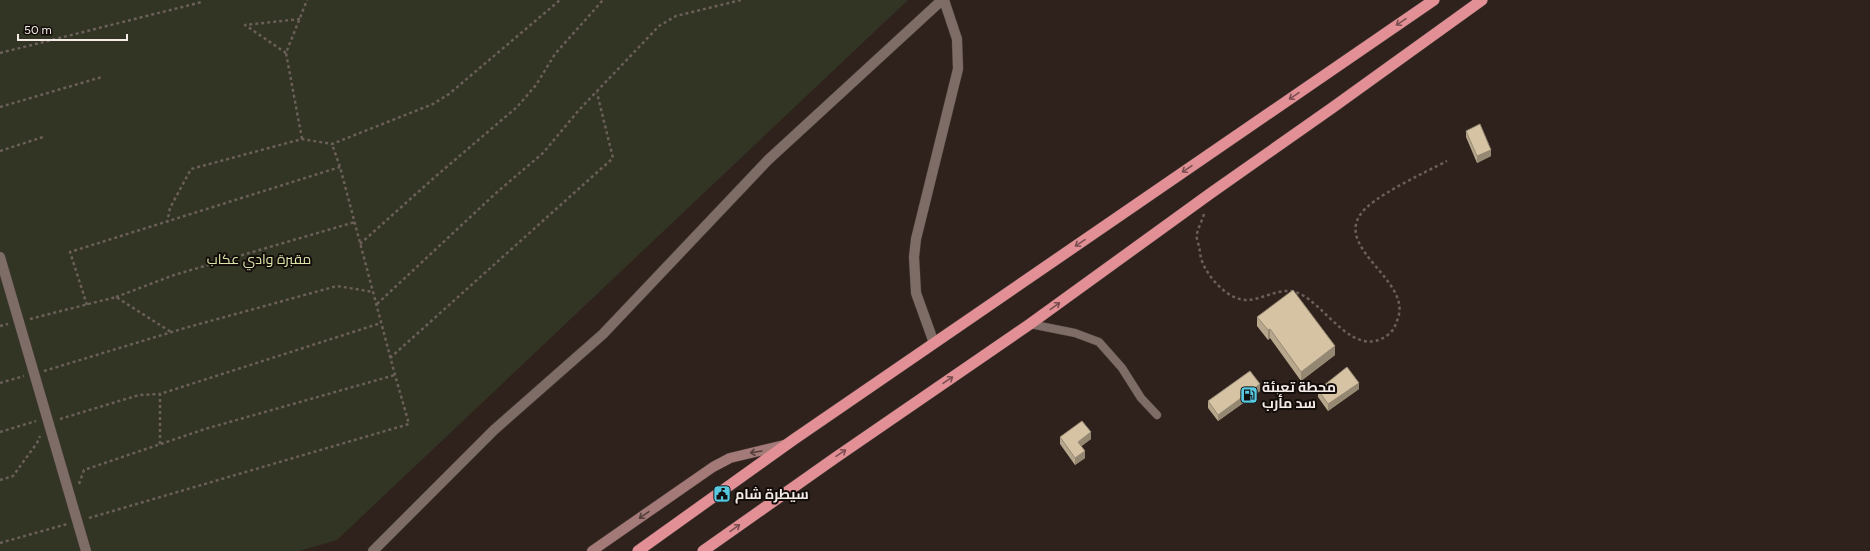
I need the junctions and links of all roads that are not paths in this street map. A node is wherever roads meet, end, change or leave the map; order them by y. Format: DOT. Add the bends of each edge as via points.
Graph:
graph roads {
  1 [pos="943,0"];
  2 [pos="1434,0"];
  3 [pos="1482,0"];
  4 [pos="0,257"];
  5 [pos="1030,324"];
  6 [pos="934,343"];
  7 [pos="1157,415"];
  8 [pos="793,440"];
  9 [pos="86,551"];
  10 [pos="373,551"];
  11 [pos="592,551"];
  12 [pos="638,551"];
  13 [pos="703,551"];
  1 -- 6 [label="street" via="957,39 958,69 914,257 916,293"];
  1 -- 10 [label="street" via="768,160 603,334 494,430"];
  2 -- 6 [label="highway, one-way"];
  5 -- 3 [label="highway, one-way"];
  4 -- 9 [label="street"];
  5 -- 7 [label="lane" via="1075,333 1099,342"];
  13 -- 5 [label="highway, one-way"];
  6 -- 8 [label="highway"];
  8 -- 11 [label="main road, one-way" via="770,449 730,458 713,467"];
  8 -- 12 [label="highway"];
}
